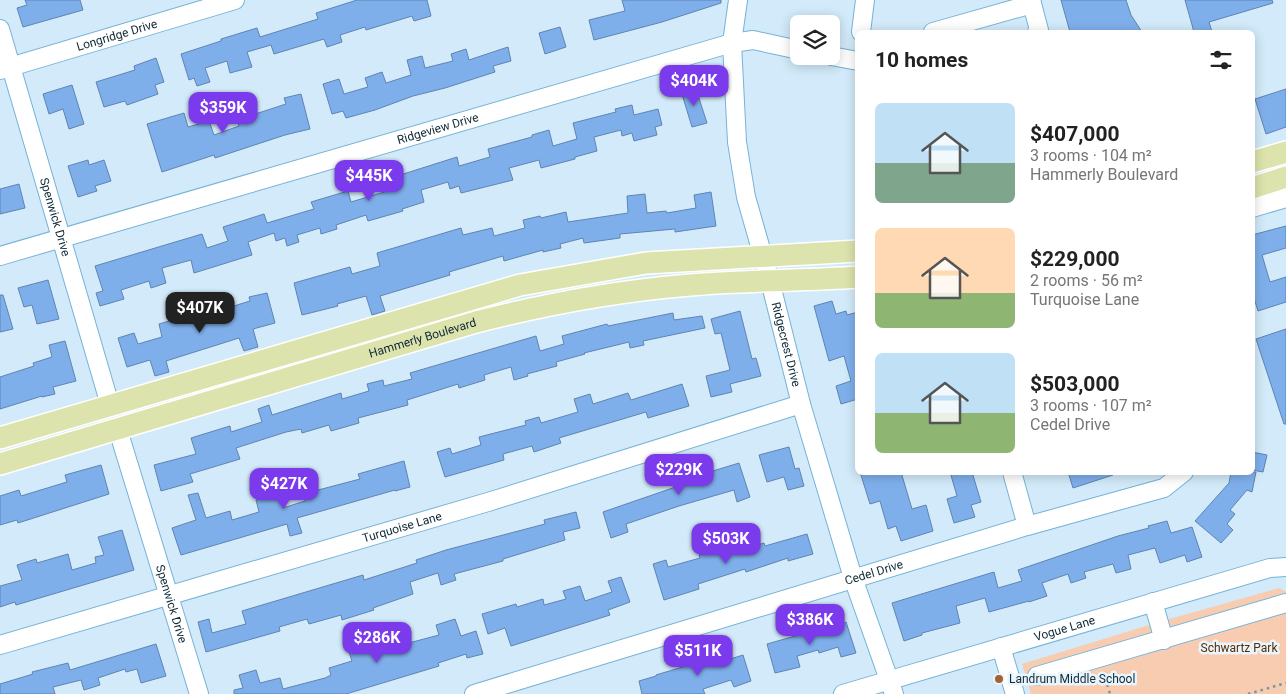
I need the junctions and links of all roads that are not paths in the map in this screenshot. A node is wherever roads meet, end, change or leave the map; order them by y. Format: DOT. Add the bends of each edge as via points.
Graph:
graph roads {
  1 [pos="235,0"];
  2 [pos="738,0"];
  3 [pos="865,0"];
  4 [pos="1031,2"];
  5 [pos="0,29"];
  6 [pos="861,30"];
  7 [pos="940,30"];
  8 [pos="1039,30"];
  9 [pos="732,43"];
  10 [pos="790,48"];
  11 [pos="840,56"];
  12 [pos="855,57"];
  13 [pos="6,68"];
  14 [pos="1286,152"];
  15 [pos="1255,161"];
  16 [pos="1286,177"];
  17 [pos="1255,187"];
  18 [pos="1286,198"];
  19 [pos="1255,207"];
  20 [pos="61,237"];
  21 [pos="855,251"];
  22 [pos="0,256"];
  23 [pos="764,258"];
  24 [pos="855,277"];
  25 [pos="770,281"];
  26 [pos="520,285"];
  27 [pos="526,309"];
  28 [pos="339,339"];
  29 [pos="345,360"];
  30 [pos="196,380"];
  31 [pos="802,404"];
  32 [pos="110,405"];
  33 [pos="118,430"];
  34 [pos="0,438"];
  35 [pos="39,453"];
  36 [pos="0,464"];
  37 [pos="1013,475"];
  38 [pos="1180,475"];
  39 [pos="1027,526"];
  40 [pos="1286,567"];
  41 [pos="853,578"];
  42 [pos="169,595"];
  43 [pos="1153,602"];
  44 [pos="1286,603"];
  45 [pos="1164,640"];
  46 [pos="0,645"];
  47 [pos="1001,647"];
  48 [pos="1037,676"];
  49 [pos="892,687"];
  50 [pos="199,694"];
  51 [pos="474,694"];
  52 [pos="844,694"];
  53 [pos="1015,694"];
  1 -- 13 [label="street, Longridge Drive"];
  2 -- 9 [label="street, Ridgecrest Drive"];
  3 -- 6 [label="street"];
  4 -- 7 [label="street"];
  4 -- 8 [label="street"];
  5 -- 13 [label="street, Spenwick Drive"];
  9 -- 10 [label="street, Ridgeview Drive" via="753,40"];
  9 -- 20 [label="street, Ridgeview Drive"];
  9 -- 23 [label="street, Ridgecrest Drive" via="737,142 746,197"];
  11 -- 12 [label="street"];
  13 -- 20 [label="street, Spenwick Drive"];
  14 -- 15 [label="main road"];
  16 -- 17 [label="main road"];
  18 -- 19 [label="street"];
  20 -- 22 [label="street, Ridgeview Drive"];
  20 -- 32 [label="street, Spenwick Drive"];
  21 -- 23 [label="main road, Hammerly Boulevard"];
  23 -- 25 [label="street, Ridgecrest Drive"];
  23 -- 26 [label="main road, Hammerly Boulevard" via="646,263"];
  24 -- 25 [label="main road, Hammerly Boulevard"];
  25 -- 27 [label="main road, Hammerly Boulevard" via="639,290"];
  25 -- 31 [label="street, Ridgecrest Drive"];
  26 -- 27 [label="main road"];
  26 -- 28 [label="main road, Hammerly Boulevard"];
  27 -- 29 [label="main road, Hammerly Boulevard"];
  28 -- 29 [label="main road"];
  28 -- 30 [label="main road, Hammerly Boulevard"];
  29 -- 33 [label="main road, Hammerly Boulevard"];
  30 -- 32 [label="main road, Hammerly Boulevard"];
  30 -- 33 [label="main road" via="156,405 126,416"];
  31 -- 41 [label="street, Ridgecrest Drive"];
  31 -- 42 [label="street, Turquoise Lane" via="488,502"];
  32 -- 34 [label="main road, Hammerly Boulevard"];
  32 -- 35 [label="main road" via="106,418 73,431"];
  33 -- 35 [label="main road, Hammerly Boulevard"];
  33 -- 42 [label="street, Spenwick Drive"];
  35 -- 36 [label="main road, Hammerly Boulevard"];
  37 -- 39 [label="street"];
  38 -- 39 [label="street, Cedel Drive" via="1164,488"];
  39 -- 41 [label="street, Cedel Drive"];
  40 -- 43 [label="street, Vogue Lane" via="1270,568"];
  41 -- 49 [label="street, Ridgecrest Drive"];
  41 -- 51 [label="street, Cedel Drive"];
  42 -- 46 [label="street, Turquoise Lane"];
  42 -- 50 [label="street, Spenwick Drive"];
  43 -- 45 [label="street"];
  43 -- 47 [label="street, Vogue Lane"];
  44 -- 45 [label="street"];
  45 -- 48 [label="street"];
  47 -- 49 [label="street, Vogue Lane"];
  47 -- 53 [label="street"];
  49 -- 52 [label="street, Vogue Lane"];
}
